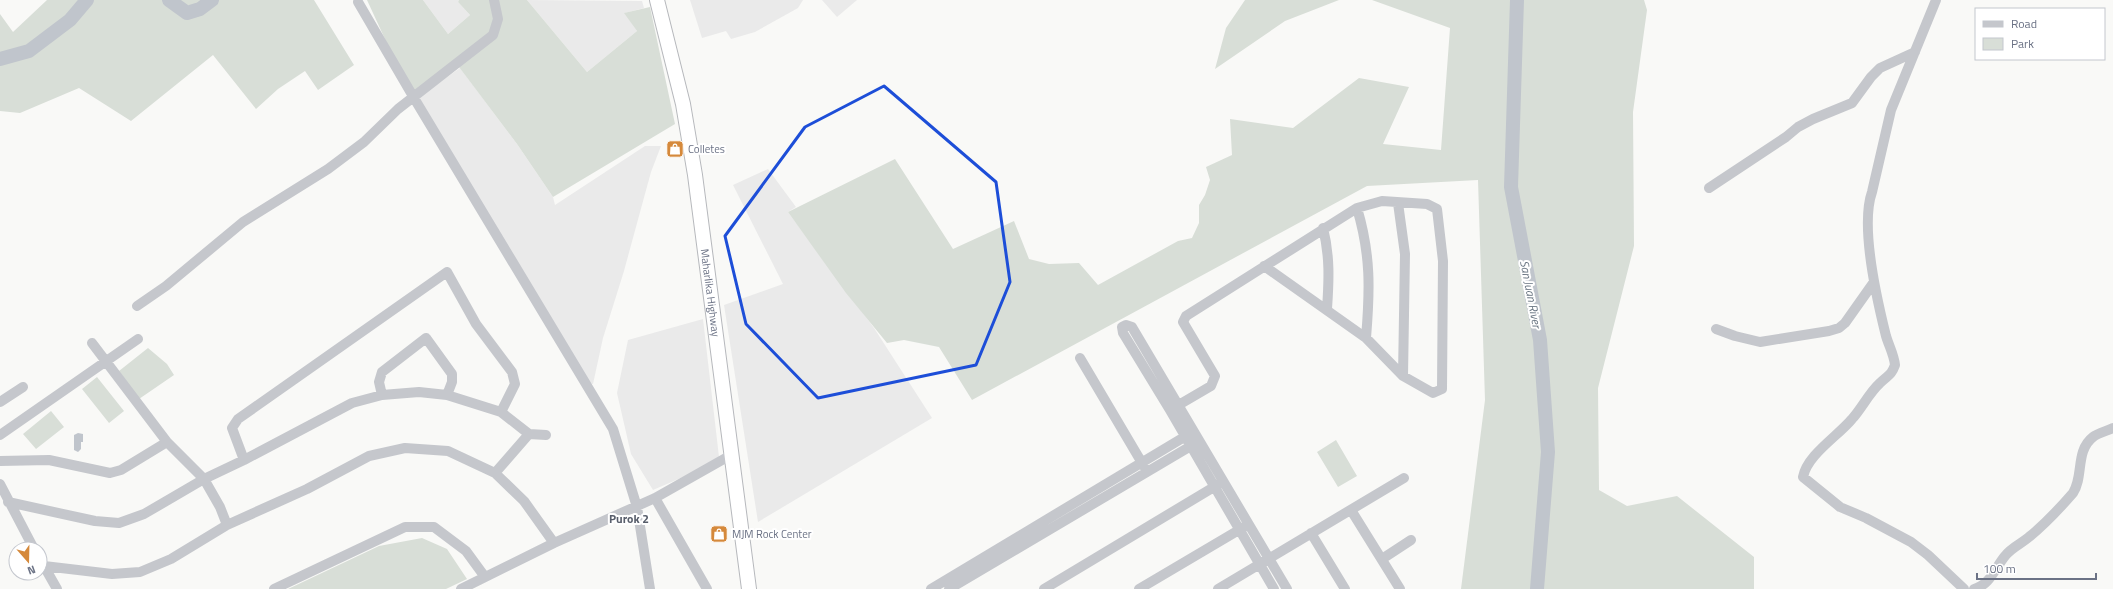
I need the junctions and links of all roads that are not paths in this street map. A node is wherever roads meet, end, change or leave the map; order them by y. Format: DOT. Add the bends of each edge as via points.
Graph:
graph roads {
  1 [pos="494,0"];
  2 [pos="657,0"];
  3 [pos="1936,0"];
  4 [pos="358,2"];
  5 [pos="1915,52"];
  6 [pos="414,98"];
  7 [pos="1709,188"];
  8 [pos="1398,203"];
  9 [pos="1357,208"];
  10 [pos="1323,228"];
  11 [pos="1264,266"];
  12 [pos="1874,282"];
  13 [pos="137,306"];
  14 [pos="1327,309"];
  15 [pos="1716,329"];
  16 [pos="1366,338"];
  17 [pos="138,339"];
  18 [pos="92,343"];
  19 [pos="1080,358"];
  20 [pos="105,361"];
  21 [pos="1403,376"];
  22 [pos="23,387"];
  23 [pos="382,395"];
  24 [pos="447,395"];
  25 [pos="0,402"];
  26 [pos="1174,407"];
  27 [pos="502,412"];
  28 [pos="2113,428"];
  29 [pos="1195,431"];
  30 [pos="530,434"];
  31 [pos="0,435"];
  32 [pos="546,435"];
  33 [pos="1186,437"];
  34 [pos="167,442"];
  35 [pos="1196,443"];
  36 [pos="731,455"];
  37 [pos="244,460"];
  38 [pos="0,461"];
  39 [pos="1144,467"];
  40 [pos="495,473"];
  41 [pos="1404,478"];
  42 [pos="204,479"];
  43 [pos="0,484"];
  44 [pos="1219,484"];
  45 [pos="655,498"];
  46 [pos="8,502"];
  47 [pos="637,507"];
  48 [pos="1351,510"];
  49 [pos="1249,524"];
  50 [pos="227,525"];
  51 [pos="1240,530"];
  52 [pos="1311,533"];
  53 [pos="1412,540"];
  54 [pos="30,541"];
  55 [pos="554,543"];
  56 [pos="1269,558"];
  57 [pos="1382,559"];
  58 [pos="48,564"];
  59 [pos="1259,564"];
  60 [pos="48,574"];
  61 [pos="485,577"];
  62 [pos="56,589"];
  63 [pos="274,589"];
  64 [pos="461,589"];
  65 [pos="650,589"];
  66 [pos="708,589"];
  67 [pos="749,589"];
  68 [pos="931,589"];
  69 [pos="949,589"];
  70 [pos="1044,589"];
  71 [pos="1139,589"];
  72 [pos="1218,589"];
  73 [pos="1274,589"];
  74 [pos="1287,589"];
  75 [pos="1345,589"];
  76 [pos="1400,589"];
  77 [pos="1964,589"];
  78 [pos="1974,589"];
  1 -- 6 [label="street" via="498,19 493,35"];
  2 -- 36 [label="highway, Maharlika Highway" via="683,104 695,175"];
  3 -- 5 [label="street"];
  4 -- 6 [label="street"];
  5 -- 7 [label="street" via="1880,68 1852,103 1798,127"];
  5 -- 12 [label="street" via="1891,110 1868,205"];
  6 -- 13 [label="street" via="328,169 243,222 166,286"];
  6 -- 47 [label="street" via="613,429"];
  8 -- 9 [label="street" via="1382,201"];
  8 -- 21 [label="street" via="1405,254"];
  8 -- 21 [label="street" via="1427,204 1437,209 1443,261 1442,389 1433,393"];
  9 -- 10 [label="street"];
  9 -- 16 [label="street" via="1364,232 1369,267 1370,296"];
  10 -- 11 [label="street"];
  10 -- 14 [label="street" via="1330,274"];
  11 -- 14 [label="street"];
  11 -- 26 [label="street" via="1186,316 1183,322 1215,376 1211,386"];
  12 -- 15 [label="street" via="1839,328 1807,336 1760,342"];
  12 -- 77 [label="street" via="1894,356 1892,374 1880,383 1852,420 1810,461 1804,469 1803,477 1840,507 1866,518 1928,554"];
  14 -- 16 [label="street"];
  16 -- 21 [label="street"];
  17 -- 20 [label="street"];
  18 -- 20 [label="street"];
  19 -- 39 [label="street"];
  20 -- 31 [label="street"];
  20 -- 34 [label="street"];
  22 -- 25 [label="street"];
  23 -- 24 [label="street" via="419,392"];
  23 -- 24 [label="street" via="379,382 382,372 426,338 452,374"];
  23 -- 37 [label="street" via="352,403"];
  24 -- 27 [label="street"];
  26 -- 26 [label="street" via="1132,327 1126,325 1122,328 1123,333"];
  26 -- 29 [label="street"];
  26 -- 33 [label="street"];
  27 -- 30 [label="street"];
  27 -- 37 [label="street" via="514,384 512,372 476,324 447,272 238,419 232,428"];
  28 -- 78 [label="street" via="2092,437 2081,453 2077,486 2073,493 2028,538 2013,546 1990,578"];
  29 -- 33 [label="street"];
  29 -- 35 [label="street"];
  30 -- 32 [label="street"];
  30 -- 40 [label="street"];
  33 -- 35 [label="street"];
  33 -- 39 [label="street"];
  34 -- 38 [label="street" via="121,470 110,473 49,460"];
  34 -- 42 [label="street"];
  35 -- 39 [label="street"];
  35 -- 44 [label="street"];
  36 -- 45 [label="street"];
  36 -- 67 [label="highway, Maharlika Highway"];
  37 -- 42 [label="street"];
  39 -- 68 [label="street"];
  39 -- 69 [label="street"];
  40 -- 50 [label="street" via="448,451 406,448 369,456"];
  40 -- 55 [label="street" via="524,501"];
  41 -- 48 [label="street"];
  42 -- 46 [label="street" via="144,514 119,523 94,521"];
  42 -- 50 [label="street"];
  43 -- 46 [label="street"];
  44 -- 49 [label="street"];
  44 -- 51 [label="street"];
  44 -- 70 [label="street"];
  45 -- 47 [label="street"];
  45 -- 66 [label="street"];
  46 -- 54 [label="street"];
  47 -- 55 [label="street"];
  47 -- 65 [label="street"];
  48 -- 52 [label="street"];
  48 -- 57 [label="street"];
  49 -- 51 [label="street"];
  49 -- 56 [label="street"];
  50 -- 58 [label="street" via="171,559 140,572 112,574"];
  51 -- 59 [label="street"];
  51 -- 71 [label="street"];
  52 -- 56 [label="street"];
  52 -- 75 [label="street"];
  53 -- 57 [label="street"];
  55 -- 61 [label="street"];
  56 -- 59 [label="street"];
  56 -- 74 [label="street"];
  57 -- 76 [label="street"];
  59 -- 72 [label="street"];
  59 -- 73 [label="street"];
  60 -- 62 [label="street"];
  61 -- 63 [label="street" via="466,551 434,527 405,527"];
  61 -- 64 [label="street"];
}
